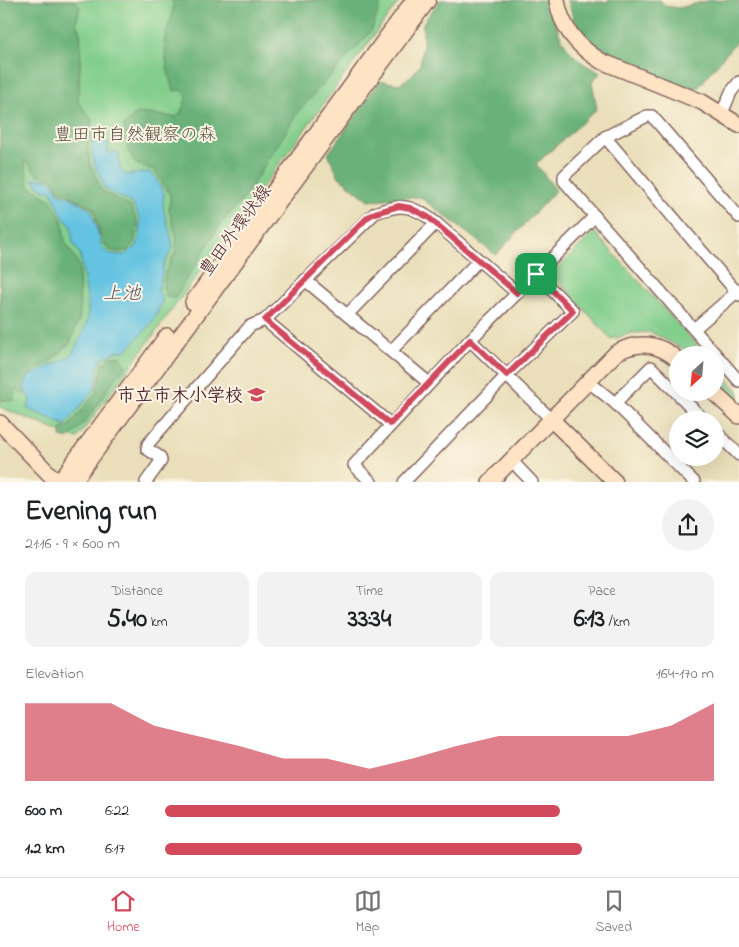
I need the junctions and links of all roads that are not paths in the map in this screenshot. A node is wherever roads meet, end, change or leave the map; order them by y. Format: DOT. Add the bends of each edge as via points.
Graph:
graph roads {
  1 [pos="414,0"];
  2 [pos="428,0"];
  3 [pos="557,0"];
  4 [pos="739,82"];
  5 [pos="722,113"];
  6 [pos="739,125"];
  7 [pos="605,137"];
  8 [pos="595,216"];
  9 [pos="739,218"];
  10 [pos="436,223"];
  11 [pos="479,260"];
  12 [pos="536,274"];
  13 [pos="305,280"];
  14 [pos="738,292"];
  15 [pos="517,293"];
  16 [pos="347,315"];
  17 [pos="265,320"];
  18 [pos="694,329"];
  19 [pos="470,340"];
  20 [pos="391,351"];
  21 [pos="669,353"];
  22 [pos="507,375"];
  23 [pos="739,381"];
  24 [pos="589,382"];
  25 [pos="429,383"];
  26 [pos="723,401"];
  27 [pos="615,404"];
  28 [pos="695,411"];
  29 [pos="739,416"];
  30 [pos="552,420"];
  31 [pos="390,424"];
  32 [pos="3,431"];
  33 [pos="724,440"];
  34 [pos="739,455"];
  35 [pos="511,460"];
  36 [pos="58,482"];
  37 [pos="73,482"];
  38 [pos="146,482"];
  39 [pos="371,482"];
  40 [pos="404,482"];
  41 [pos="490,482"];
  42 [pos="532,482"];
  43 [pos="615,482"];
  44 [pos="694,482"];
  1 -- 36 [label="street, 豊田外環状線"];
  2 -- 37 [label="street, 豊田外環状線"];
  3 -- 5 [label="street" via="566,27 592,55"];
  4 -- 5 [label="street"];
  5 -- 6 [label="street"];
  7 -- 8 [label="street" via="564,176 564,181"];
  7 -- 9 [label="street" via="652,116"];
  7 -- 14 [label="street"];
  8 -- 12 [label="street"];
  8 -- 18 [label="street"];
  10 -- 11 [label="street"];
  10 -- 13 [label="street" via="418,211 399,206 375,213"];
  10 -- 16 [label="street"];
  11 -- 15 [label="street"];
  11 -- 20 [label="street"];
  12 -- 15 [label="street"];
  12 -- 22 [label="street" via="573,311"];
  13 -- 16 [label="street"];
  13 -- 17 [label="street"];
  14 -- 18 [label="street"];
  15 -- 19 [label="street"];
  16 -- 20 [label="street"];
  17 -- 31 [label="street"];
  17 -- 38 [label="street" via="250,326 148,444 147,449 162,461"];
  18 -- 23 [label="street"];
  19 -- 22 [label="street"];
  19 -- 25 [label="street"];
  20 -- 25 [label="street"];
  21 -- 24 [label="street" via="654,346 635,344 616,353"];
  22 -- 30 [label="street"];
  22 -- 40 [label="street"];
  24 -- 27 [label="street"];
  24 -- 30 [label="street"];
  25 -- 31 [label="street"];
  26 -- 29 [label="street"];
  27 -- 28 [label="street" via="651,367"];
  27 -- 44 [label="street"];
  30 -- 35 [label="street"];
  30 -- 43 [label="street"];
  31 -- 39 [label="street" via="354,465"];
  32 -- 36 [label="street"];
  33 -- 34 [label="street"];
  35 -- 41 [label="street"];
  35 -- 42 [label="street"];
}
